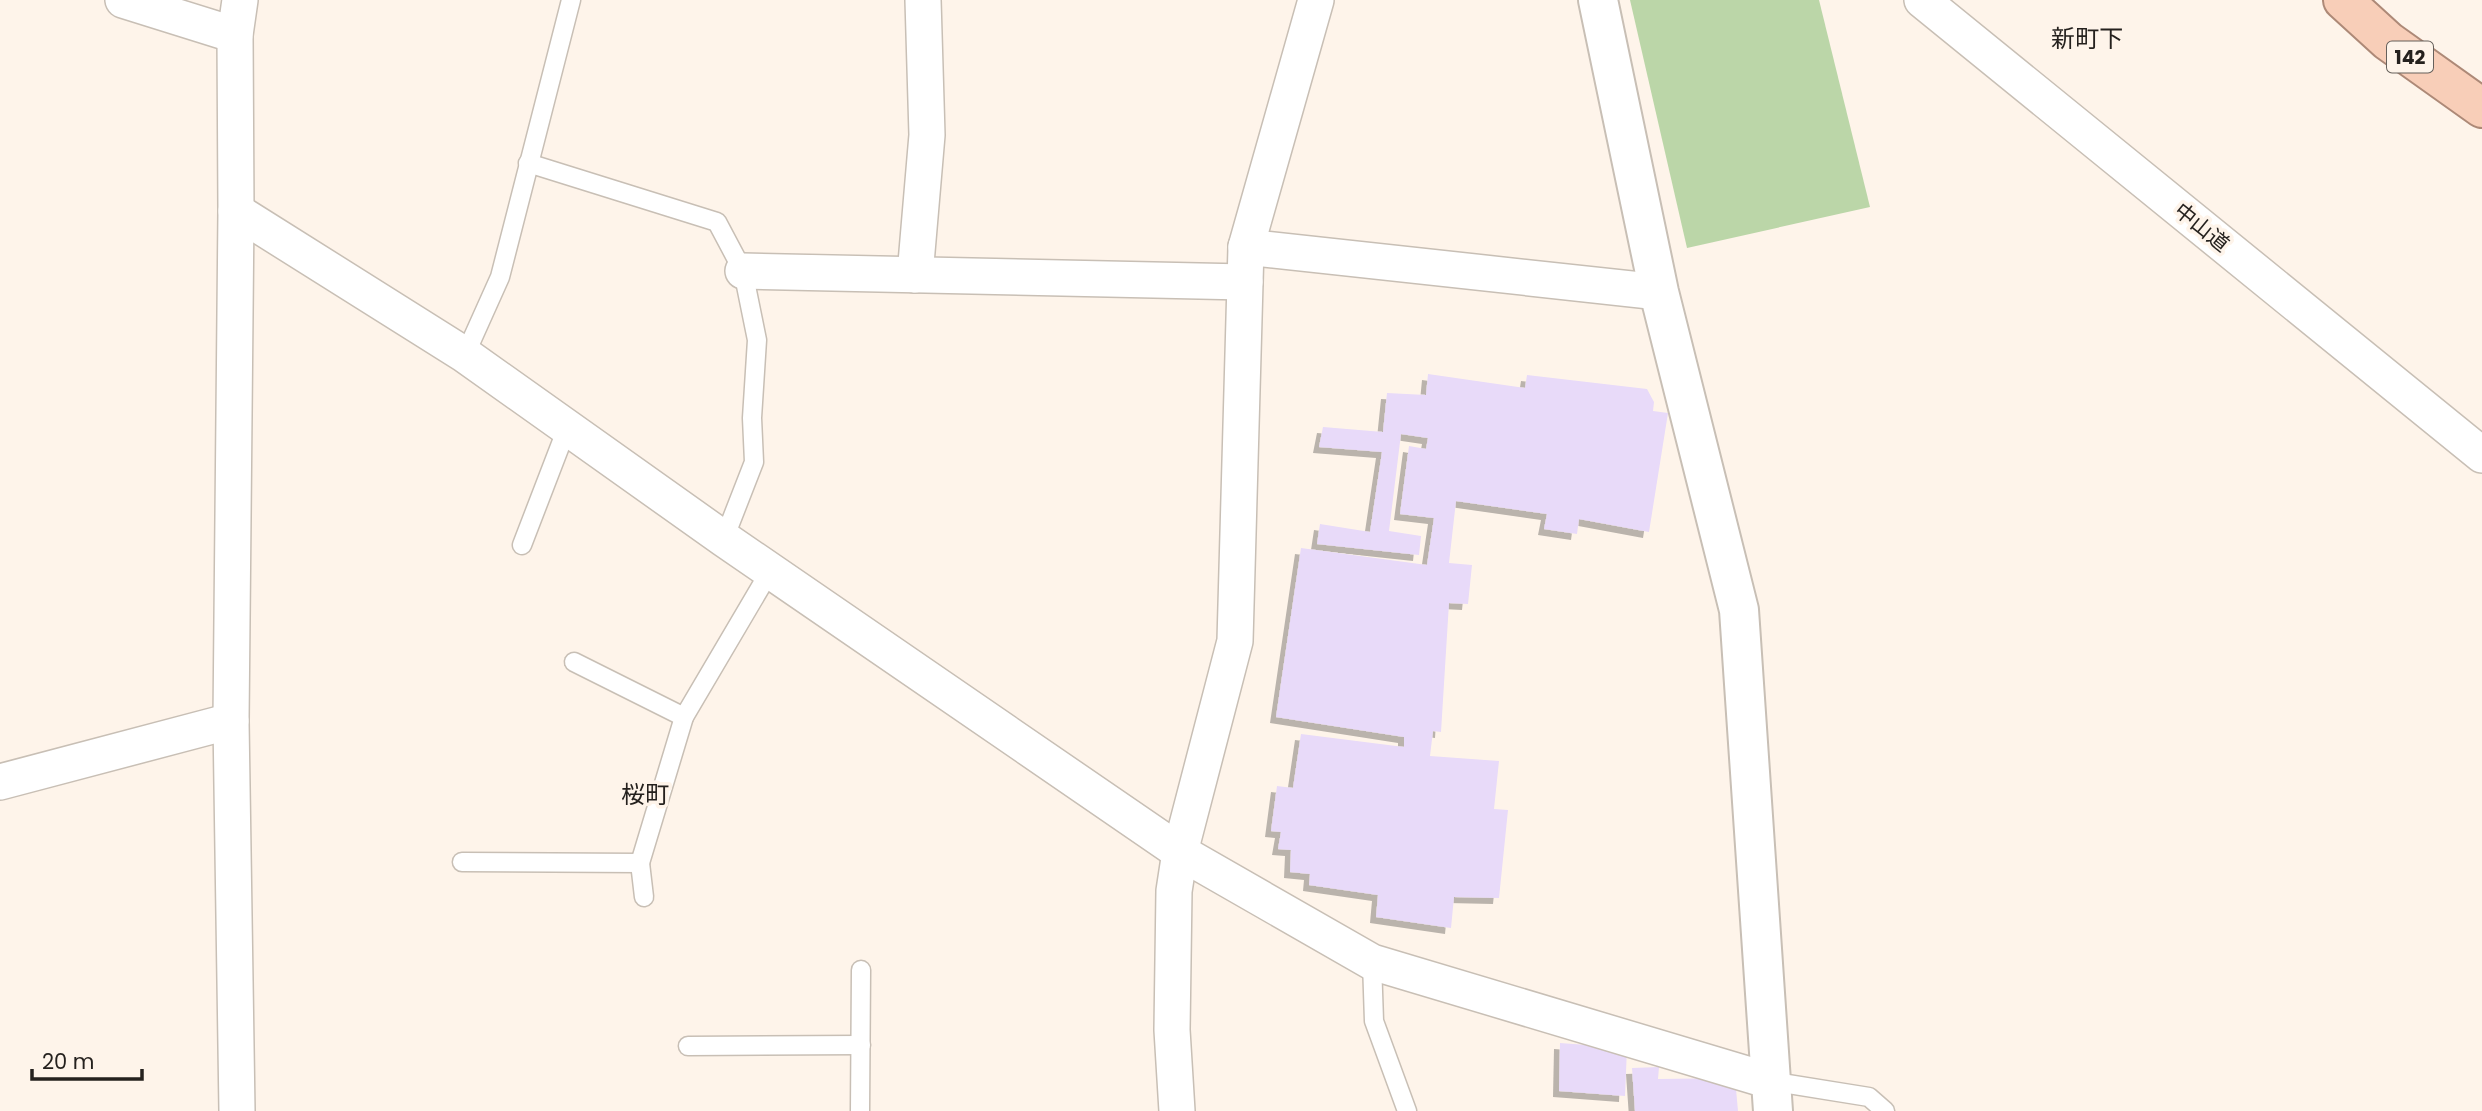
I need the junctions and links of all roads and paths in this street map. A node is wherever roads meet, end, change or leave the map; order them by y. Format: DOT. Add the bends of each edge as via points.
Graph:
graph roads {
  1 [pos="124,0"];
  2 [pos="240,0"];
  3 [pos="570,0"];
  4 [pos="923,0"];
  5 [pos="1316,0"];
  6 [pos="1598,0"];
  7 [pos="1922,0"];
  8 [pos="2343,0"];
  9 [pos="234,35"];
  10 [pos="2482,108"];
  11 [pos="528,163"];
  12 [pos="236,211"];
  13 [pos="1246,247"];
  14 [pos="743,271"];
  15 [pos="915,275"];
  16 [pos="1244,282"];
  17 [pos="1658,292"];
  18 [pos="465,355"];
  19 [pos="567,428"];
  20 [pos="2482,455"];
  21 [pos="724,539"];
  22 [pos="522,545"];
  23 [pos="770,571"];
  24 [pos="574,662"];
  25 [pos="684,717"];
  26 [pos="231,721"];
  27 [pos="0,782"];
  28 [pos="1180,852"];
  29 [pos="463,862"];
  30 [pos="640,863"];
  31 [pos="644,897"];
  32 [pos="1372,962"];
  33 [pos="861,970"];
  34 [pos="860,1045"];
  35 [pos="688,1046"];
  36 [pos="1772,1096"];
  37 [pos="237,1111"];
  38 [pos="860,1111"];
  39 [pos="1177,1111"];
  40 [pos="1407,1111"];
  41 [pos="1885,1111"];
  1 -- 9 [label="street"];
  2 -- 9 [label="street"];
  3 -- 11 [label="lane"];
  4 -- 15 [label="street" via="927,135"];
  5 -- 13 [label="street"];
  6 -- 17 [label="street"];
  7 -- 20 [label="street, 中山道"];
  8 -- 10 [label="highway, 142" via="2388,41"];
  9 -- 12 [label="street"];
  11 -- 14 [label="lane" via="717,222"];
  11 -- 18 [label="lane" via="500,277"];
  12 -- 18 [label="street"];
  12 -- 26 [label="street"];
  13 -- 16 [label="street"];
  13 -- 17 [label="street"];
  14 -- 15 [label="street"];
  14 -- 21 [label="lane" via="757,340 754,462"];
  15 -- 16 [label="street"];
  16 -- 28 [label="street" via="1235,641"];
  17 -- 36 [label="street" via="1739,610"];
  18 -- 19 [label="street"];
  19 -- 21 [label="street"];
  19 -- 22 [label="lane"];
  21 -- 23 [label="street"];
  23 -- 25 [label="lane"];
  23 -- 28 [label="street"];
  24 -- 25 [label="lane"];
  25 -- 30 [label="lane"];
  26 -- 27 [label="street"];
  26 -- 37 [label="street"];
  28 -- 32 [label="street"];
  28 -- 39 [label="street" via="1174,891 1172,1030"];
  29 -- 30 [label="lane"];
  30 -- 31 [label="lane"];
  32 -- 36 [label="street"];
  32 -- 40 [label="lane" via="1374,1021"];
  33 -- 34 [label="lane"];
  34 -- 35 [label="lane"];
  34 -- 38 [label="lane"];
  36 -- 41 [label="lane" via="1869,1097"];
}
